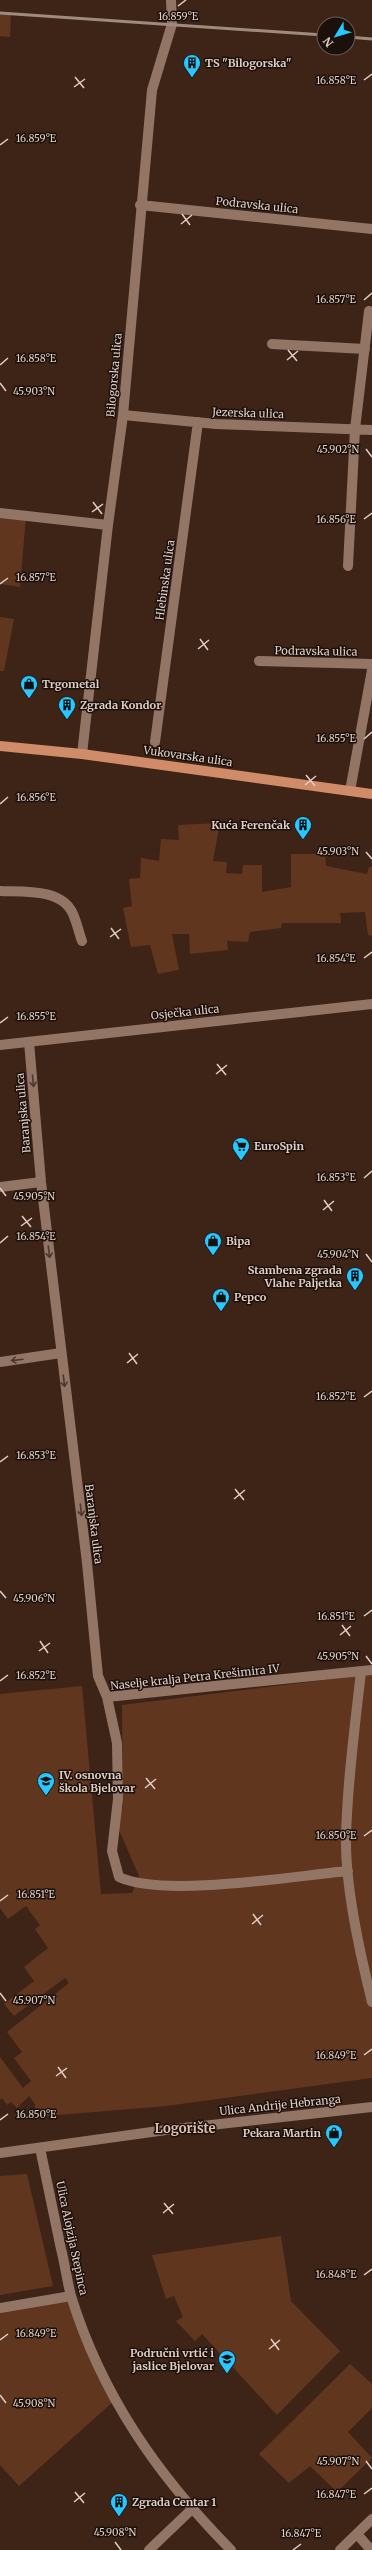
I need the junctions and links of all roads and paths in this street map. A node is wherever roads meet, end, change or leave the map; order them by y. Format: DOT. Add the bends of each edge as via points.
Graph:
graph roads {
  1 [pos="171,0"];
  2 [pos="140,205"];
  3 [pos="372,229"];
  4 [pos="369,311"];
  5 [pos="272,344"];
  6 [pos="365,349"];
  7 [pos="123,416"];
  8 [pos="198,422"];
  9 [pos="355,429"];
  10 [pos="372,430"];
  11 [pos="0,513"];
  12 [pos="108,525"];
  13 [pos="348,566"];
  14 [pos="259,662"];
  15 [pos="372,664"];
  16 [pos="372,670"];
  17 [pos="155,742"];
  18 [pos="0,746"];
  19 [pos="82,754"];
  20 [pos="350,790"];
  21 [pos="372,794"];
  22 [pos="0,891"];
  23 [pos="82,941"];
  24 [pos="372,1004"];
  25 [pos="29,1042"];
  26 [pos="0,1045"];
  27 [pos="41,1182"];
  28 [pos="0,1187"];
  29 [pos="61,1353"];
  30 [pos="0,1362"];
  31 [pos="372,1670"];
  32 [pos="361,1672"];
  33 [pos="107,1697"];
  34 [pos="348,1870"];
  35 [pos="372,2002"];
  36 [pos="372,2107"];
  37 [pos="40,2148"];
  38 [pos="0,2152"];
  39 [pos="71,2296"];
  40 [pos="0,2308"];
  41 [pos="191,2510"];
  42 [pos="372,2519"];
  43 [pos="357,2534"];
  44 [pos="149,2550"];
  45 [pos="231,2550"];
  46 [pos="340,2550"];
  47 [pos="371,2550"];
  1 -- 2 [label="street, Bilogorska ulica" via="172,24 152,90"];
  2 -- 3 [label="street, Podravska ulica"];
  2 -- 7 [label="street, Bilogorska ulica"];
  4 -- 6 [label="street"];
  5 -- 6 [label="street"];
  6 -- 9 [label="street"];
  7 -- 8 [label="street, Jezerska ulica"];
  7 -- 12 [label="street, Bilogorska ulica"];
  8 -- 9 [label="street, Jezerska ulica"];
  8 -- 17 [label="street, Hlebinska ulica"];
  9 -- 10 [label="street, Jezerska ulica"];
  9 -- 13 [label="street"];
  11 -- 12 [label="street"];
  12 -- 19 [label="street, Bilogorska ulica"];
  14 -- 15 [label="street, Podravska ulica"];
  16 -- 20 [label="street"];
  18 -- 19 [label="main road, Vukovarska ulica"];
  19 -- 20 [label="main road, Vukovarska ulica"];
  20 -- 21 [label="main road, Vukovarska ulica"];
  22 -- 23 [label="street" via="48,894 63,903 73,913"];
  24 -- 25 [label="street, Osječka ulica"];
  25 -- 26 [label="street, Osječka ulica"];
  25 -- 27 [label="street, Baranjska ulica, one-way"];
  27 -- 28 [label="street"];
  27 -- 29 [label="street, Baranjska ulica, one-way"];
  29 -- 30 [label="street, one-way"];
  29 -- 33 [label="street, Baranjska ulica, one-way" via="98,1676"];
  31 -- 32 [label="street, Naselje kralja Petra Krešimira IV"];
  32 -- 33 [label="street, Naselje kralja Petra Krešimira IV"];
  32 -- 34 [label="street" via="346,1838"];
  33 -- 34 [label="street, Naselje kralja Petra Krešimira IV" via="117,1743 118,1799 112,1851 119,1877 133,1883 198,1885"];
  34 -- 35 [label="street" via="363,1965"];
  36 -- 37 [label="street, Ulica Andrije Hebranga" via="166,2130"];
  37 -- 38 [label="street, Ulica Andrije Hebranga"];
  37 -- 39 [label="street, Ulica Alojzija Stepinca"];
  39 -- 40 [label="street"];
  39 -- 41 [label="street, Ulica Alojzija Stepinca" via="95,2358 123,2416 155,2464"];
  41 -- 44 [label="street"];
  41 -- 45 [label="street, Ulica Alojzija Stepinca"];
  42 -- 43 [label="street"];
  43 -- 46 [label="street"];
  43 -- 47 [label="street"];
}
